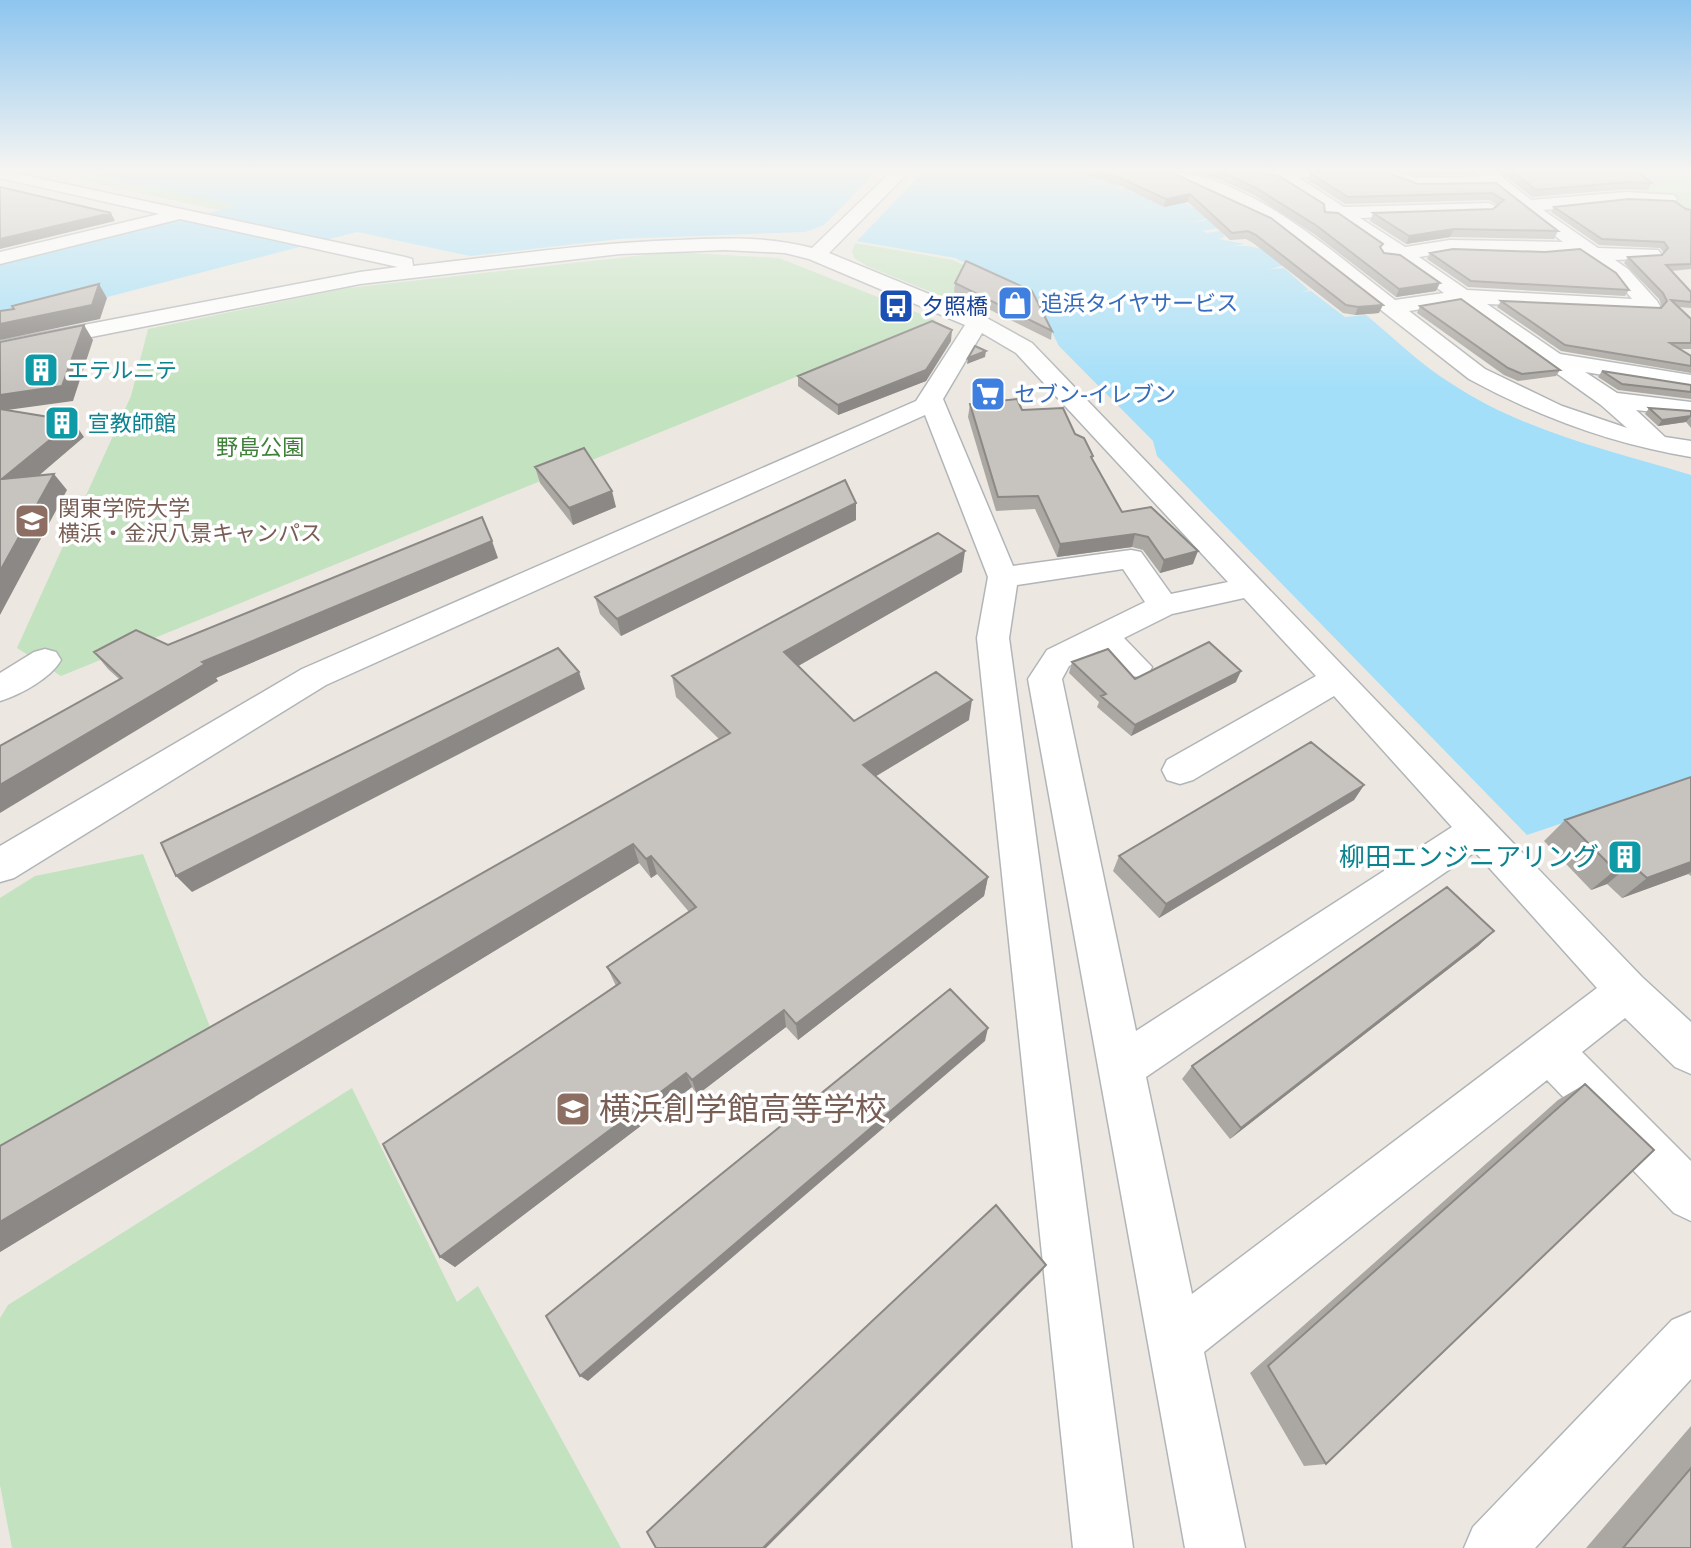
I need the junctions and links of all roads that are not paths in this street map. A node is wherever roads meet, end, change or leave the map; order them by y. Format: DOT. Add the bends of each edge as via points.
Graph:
graph roads {
  1 [pos="71,242"];
  2 [pos="310,242"];
  3 [pos="829,242"];
  4 [pos="1317,242"];
  5 [pos="1385,242"];
  6 [pos="1579,242"];
  7 [pos="824,247"];
  8 [pos="1590,250"];
  9 [pos="1401,253"];
  10 [pos="1651,254"];
  11 [pos="0,258"];
  12 [pos="1333,261"];
  13 [pos="430,269"];
  14 [pos="1462,296"];
  15 [pos="1391,307"];
  16 [pos="977,322"];
  17 [pos="0,348"];
  18 [pos="1554,360"];
  19 [pos="1691,382"];
  20 [pos="931,398"];
  21 [pos="1610,400"];
  22 [pos="1691,409"];
  23 [pos="1660,444"];
  24 [pos="1691,449"];
  25 [pos="1003,577"];
  26 [pos="1250,587"];
  27 [pos="1163,606"];
  28 [pos="1102,636"];
  29 [pos="45,660"];
  30 [pos="1136,667"];
  31 [pos="1338,679"];
  32 [pos="0,689"];
  33 [pos="1180,770"];
  34 [pos="1477,831"];
  35 [pos="0,866"];
  36 [pos="1627,991"];
  37 [pos="1550,1051"];
  38 [pos="1691,1052"];
  39 [pos="1121,1067"];
  40 [pos="1691,1196"];
  41 [pos="1691,1339"];
  42 [pos="1174,1341"];
  43 [pos="1103,1548"];
  44 [pos="1215,1548"];
  45 [pos="1494,1548"];
  1 -- 11 [label="street"];
  2 -- 13 [label="street"];
  3 -- 7 [label="street"];
  4 -- 12 [label="street"];
  5 -- 9 [label="street"];
  6 -- 8 [label="street"];
  7 -- 13 [label="street" via="674,244"];
  7 -- 16 [label="street"];
  8 -- 9 [label="street" via="1450,246"];
  8 -- 10 [label="street"];
  8 -- 14 [label="street" via="1621,273 1649,306"];
  9 -- 12 [label="street"];
  9 -- 14 [label="street"];
  12 -- 15 [label="street"];
  13 -- 17 [label="street" via="321,284"];
  14 -- 15 [label="street"];
  14 -- 18 [label="street"];
  15 -- 23 [label="street" via="1502,388 1579,420"];
  16 -- 20 [label="street"];
  16 -- 26 [label="street" via="1024,348"];
  18 -- 19 [label="street"];
  18 -- 21 [label="street"];
  20 -- 25 [label="street"];
  20 -- 35 [label="street" via="925,406 314,677"];
  21 -- 22 [label="street"];
  21 -- 23 [label="street"];
  23 -- 24 [label="street"];
  25 -- 27 [label="street" via="1131,559"];
  25 -- 43 [label="street" via="993,638"];
  26 -- 27 [label="street"];
  26 -- 31 [label="street"];
  27 -- 28 [label="street"];
  28 -- 30 [label="street"];
  28 -- 39 [label="street" via="1058,658 1045,679"];
  29 -- 32 [label="street"];
  31 -- 33 [label="street"];
  31 -- 34 [label="street"];
  34 -- 36 [label="street"];
  34 -- 39 [label="street"];
  36 -- 37 [label="street"];
  36 -- 38 [label="street"];
  37 -- 40 [label="street"];
  37 -- 42 [label="street"];
  39 -- 42 [label="street"];
  41 -- 45 [label="street"];
  42 -- 44 [label="street"];
}
